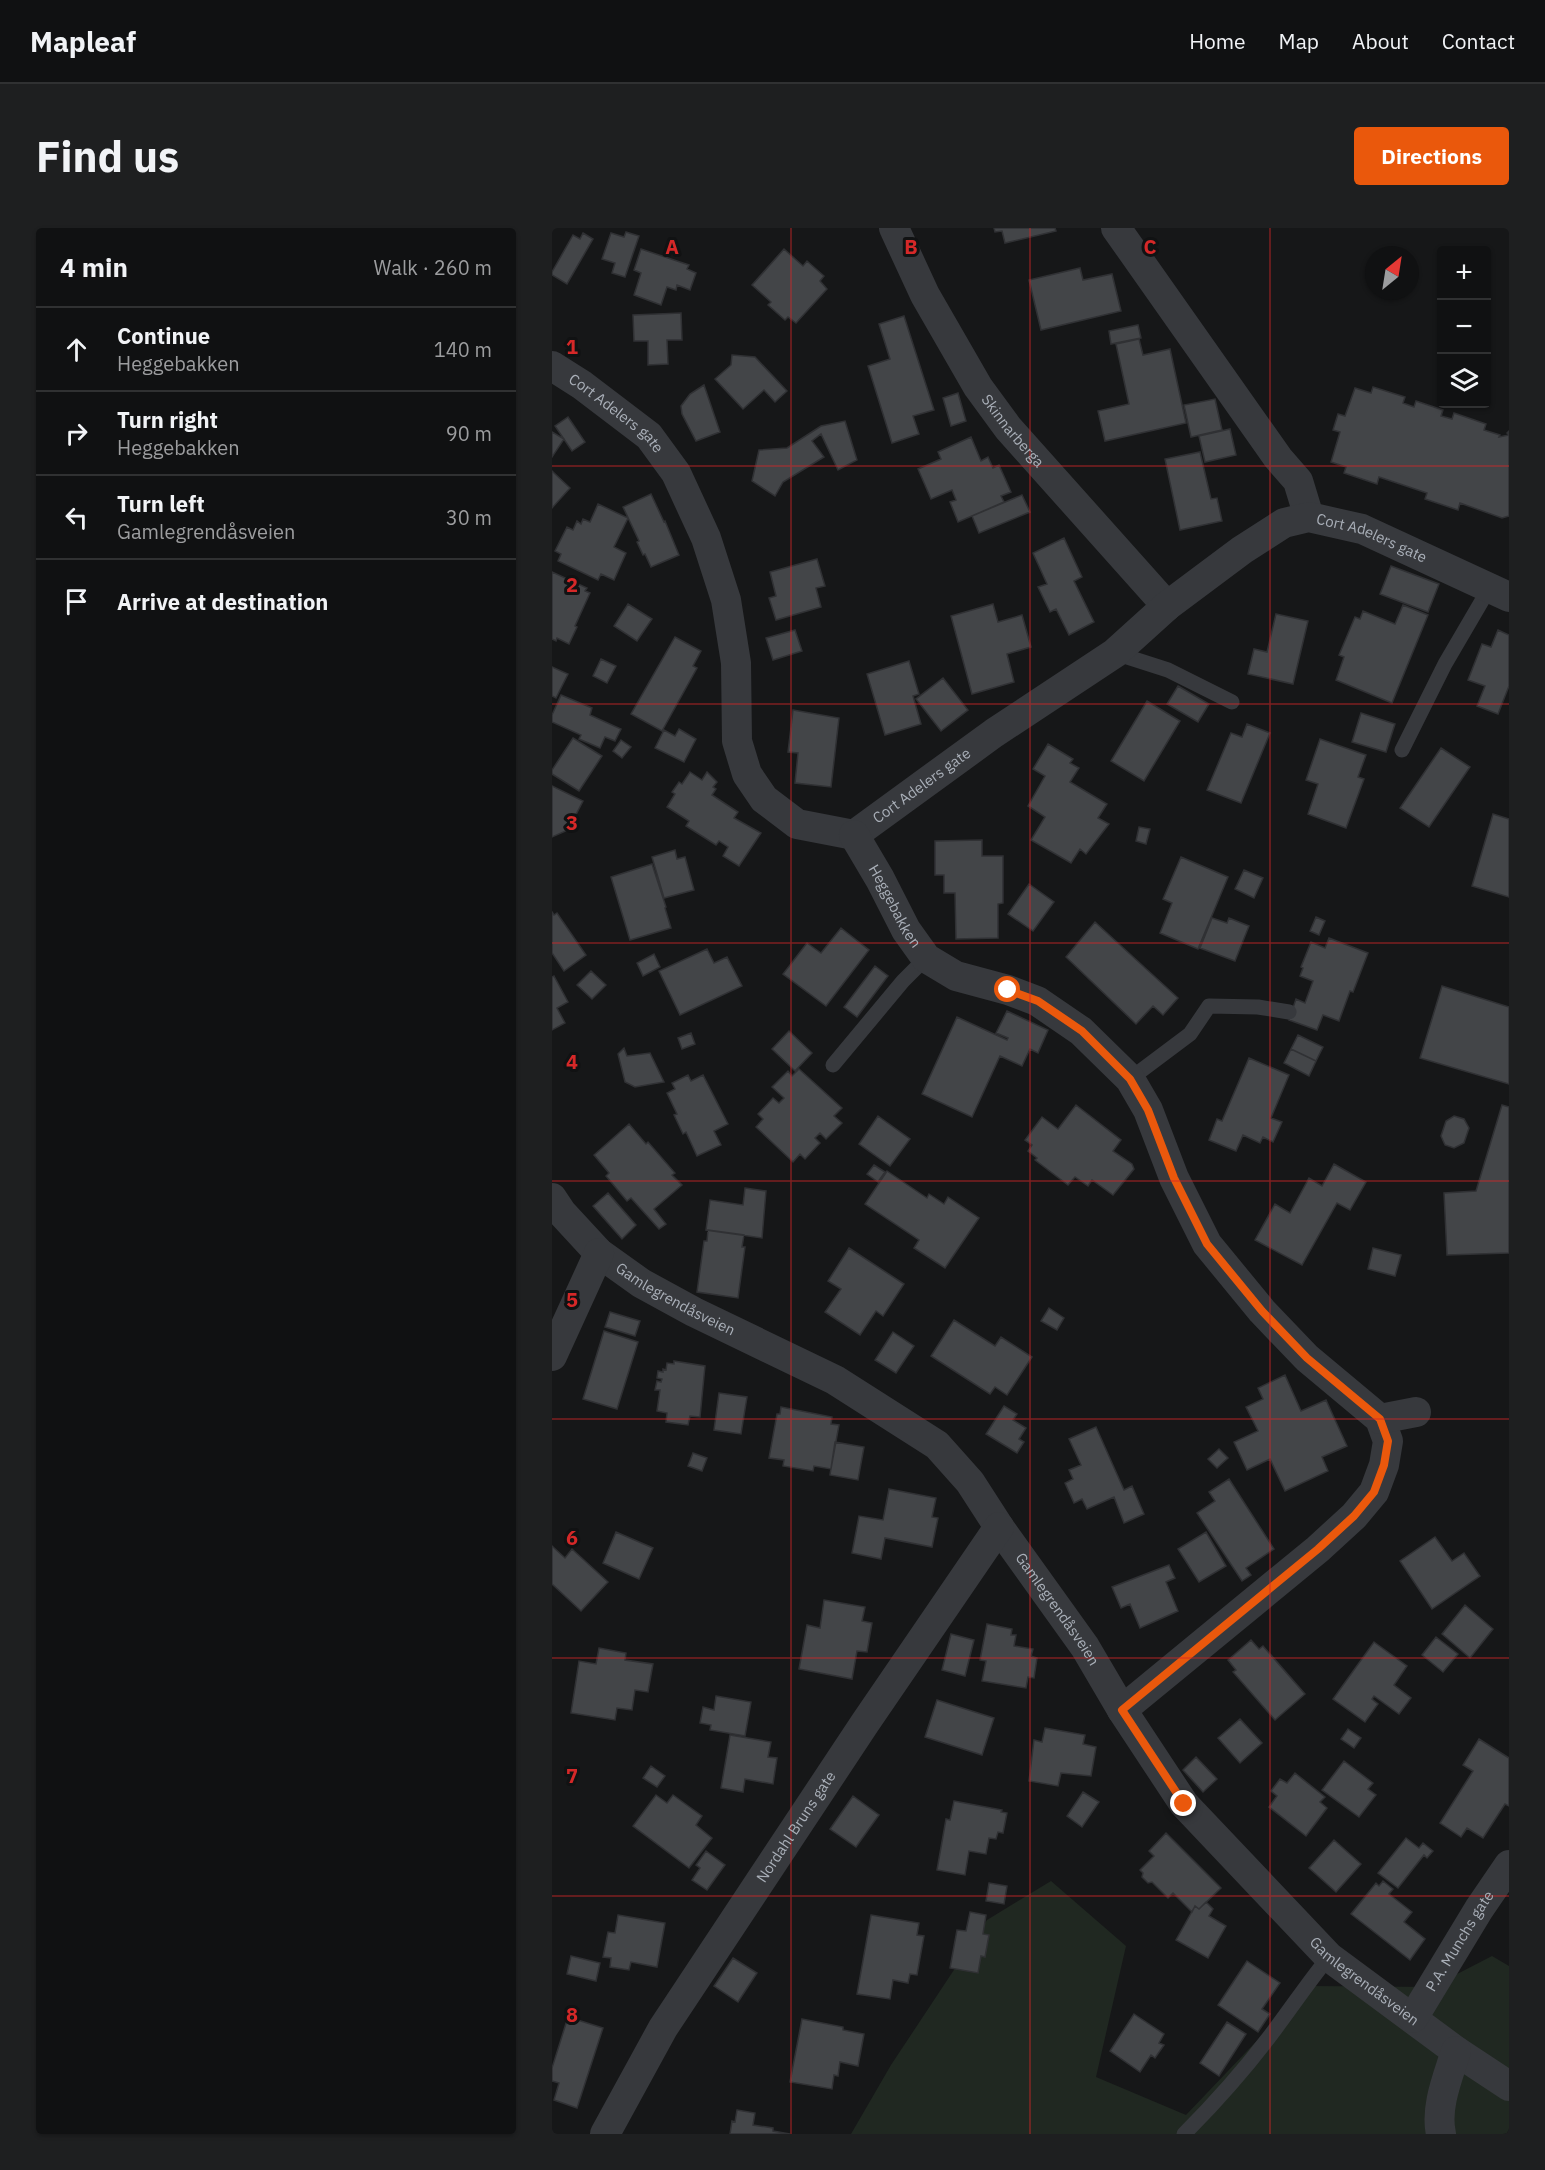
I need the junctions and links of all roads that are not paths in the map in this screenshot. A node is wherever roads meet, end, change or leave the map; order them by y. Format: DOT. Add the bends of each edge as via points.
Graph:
graph roads {
  1 [pos="894,228"];
  2 [pos="1116,228"];
  3 [pos="552,366"];
  4 [pos="1309,517"];
  5 [pos="1500,592"];
  6 [pos="1167,606"];
  7 [pos="1115,653"];
  8 [pos="1232,702"];
  9 [pos="1402,750"];
  10 [pos="854,835"];
  11 [pos="926,957"];
  12 [pos="1289,1012"];
  13 [pos="833,1065"];
  14 [pos="1130,1079"];
  15 [pos="552,1198"];
  16 [pos="599,1254"];
  17 [pos="552,1356"];
  18 [pos="1416,1412"];
  19 [pos="1380,1419"];
  20 [pos="999,1527"];
  21 [pos="1122,1710"];
  22 [pos="1509,1865"];
  23 [pos="1329,1957"];
  24 [pos="1413,2018"];
  25 [pos="1456,2051"];
  26 [pos="1509,2086"];
  27 [pos="605,2134"];
  28 [pos="1184,2134"];
  29 [pos="1441,2134"];
  1 -- 6 [label="street, Skinnarberga" via="925,295 978,387 1008,428"];
  2 -- 4 [label="street" via="1298,481"];
  3 -- 10 [label="street, Cort Adelers gate" via="649,436 676,473 706,538 726,600 736,663 737,741 747,774 764,799 797,824"];
  4 -- 5 [label="street, Cort Adelers gate" via="1362,529"];
  4 -- 6 [label="street, Cort Adelers gate" via="1284,523"];
  5 -- 9 [label="lane" via="1445,664"];
  6 -- 7 [label="street, Cort Adelers gate"];
  7 -- 8 [label="lane" via="1168,670"];
  7 -- 10 [label="street, Cort Adelers gate" via="994,733"];
  10 -- 11 [label="street, Heggebakken" via="906,930"];
  11 -- 13 [label="lane"];
  11 -- 14 [label="street, Heggebakken" via="956,976 1038,1001 1082,1031"];
  12 -- 14 [label="lane" via="1209,1006 1190,1034"];
  14 -- 19 [label="street, Heggebakken" via="1148,1110 1174,1178 1207,1244 1307,1358"];
  15 -- 16 [label="street, Gamlegrendåsveien"];
  16 -- 17 [label="street"];
  16 -- 20 [label="street, Gamlegrendåsveien" via="685,1308 836,1380 936,1445 970,1482"];
  18 -- 19 [label="street"];
  19 -- 21 [label="street" via="1388,1441 1384,1465 1374,1492 1354,1516"];
  20 -- 21 [label="street, Gamlegrendåsveien" via="1085,1647"];
  20 -- 27 [label="street, Nordahl Bruns gate" via="663,2028"];
  21 -- 23 [label="street, Gamlegrendåsveien" via="1184,1804"];
  22 -- 24 [label="street, P.A. Munchs gate"];
  23 -- 24 [label="street, Gamlegrendåsveien"];
  23 -- 28 [label="lane" via="1230,2085"];
  24 -- 25 [label="street, Gamlegrendåsveien"];
  25 -- 26 [label="street, Gamlegrendåsveien"];
  25 -- 29 [label="street" via="1438,2122"];
}
